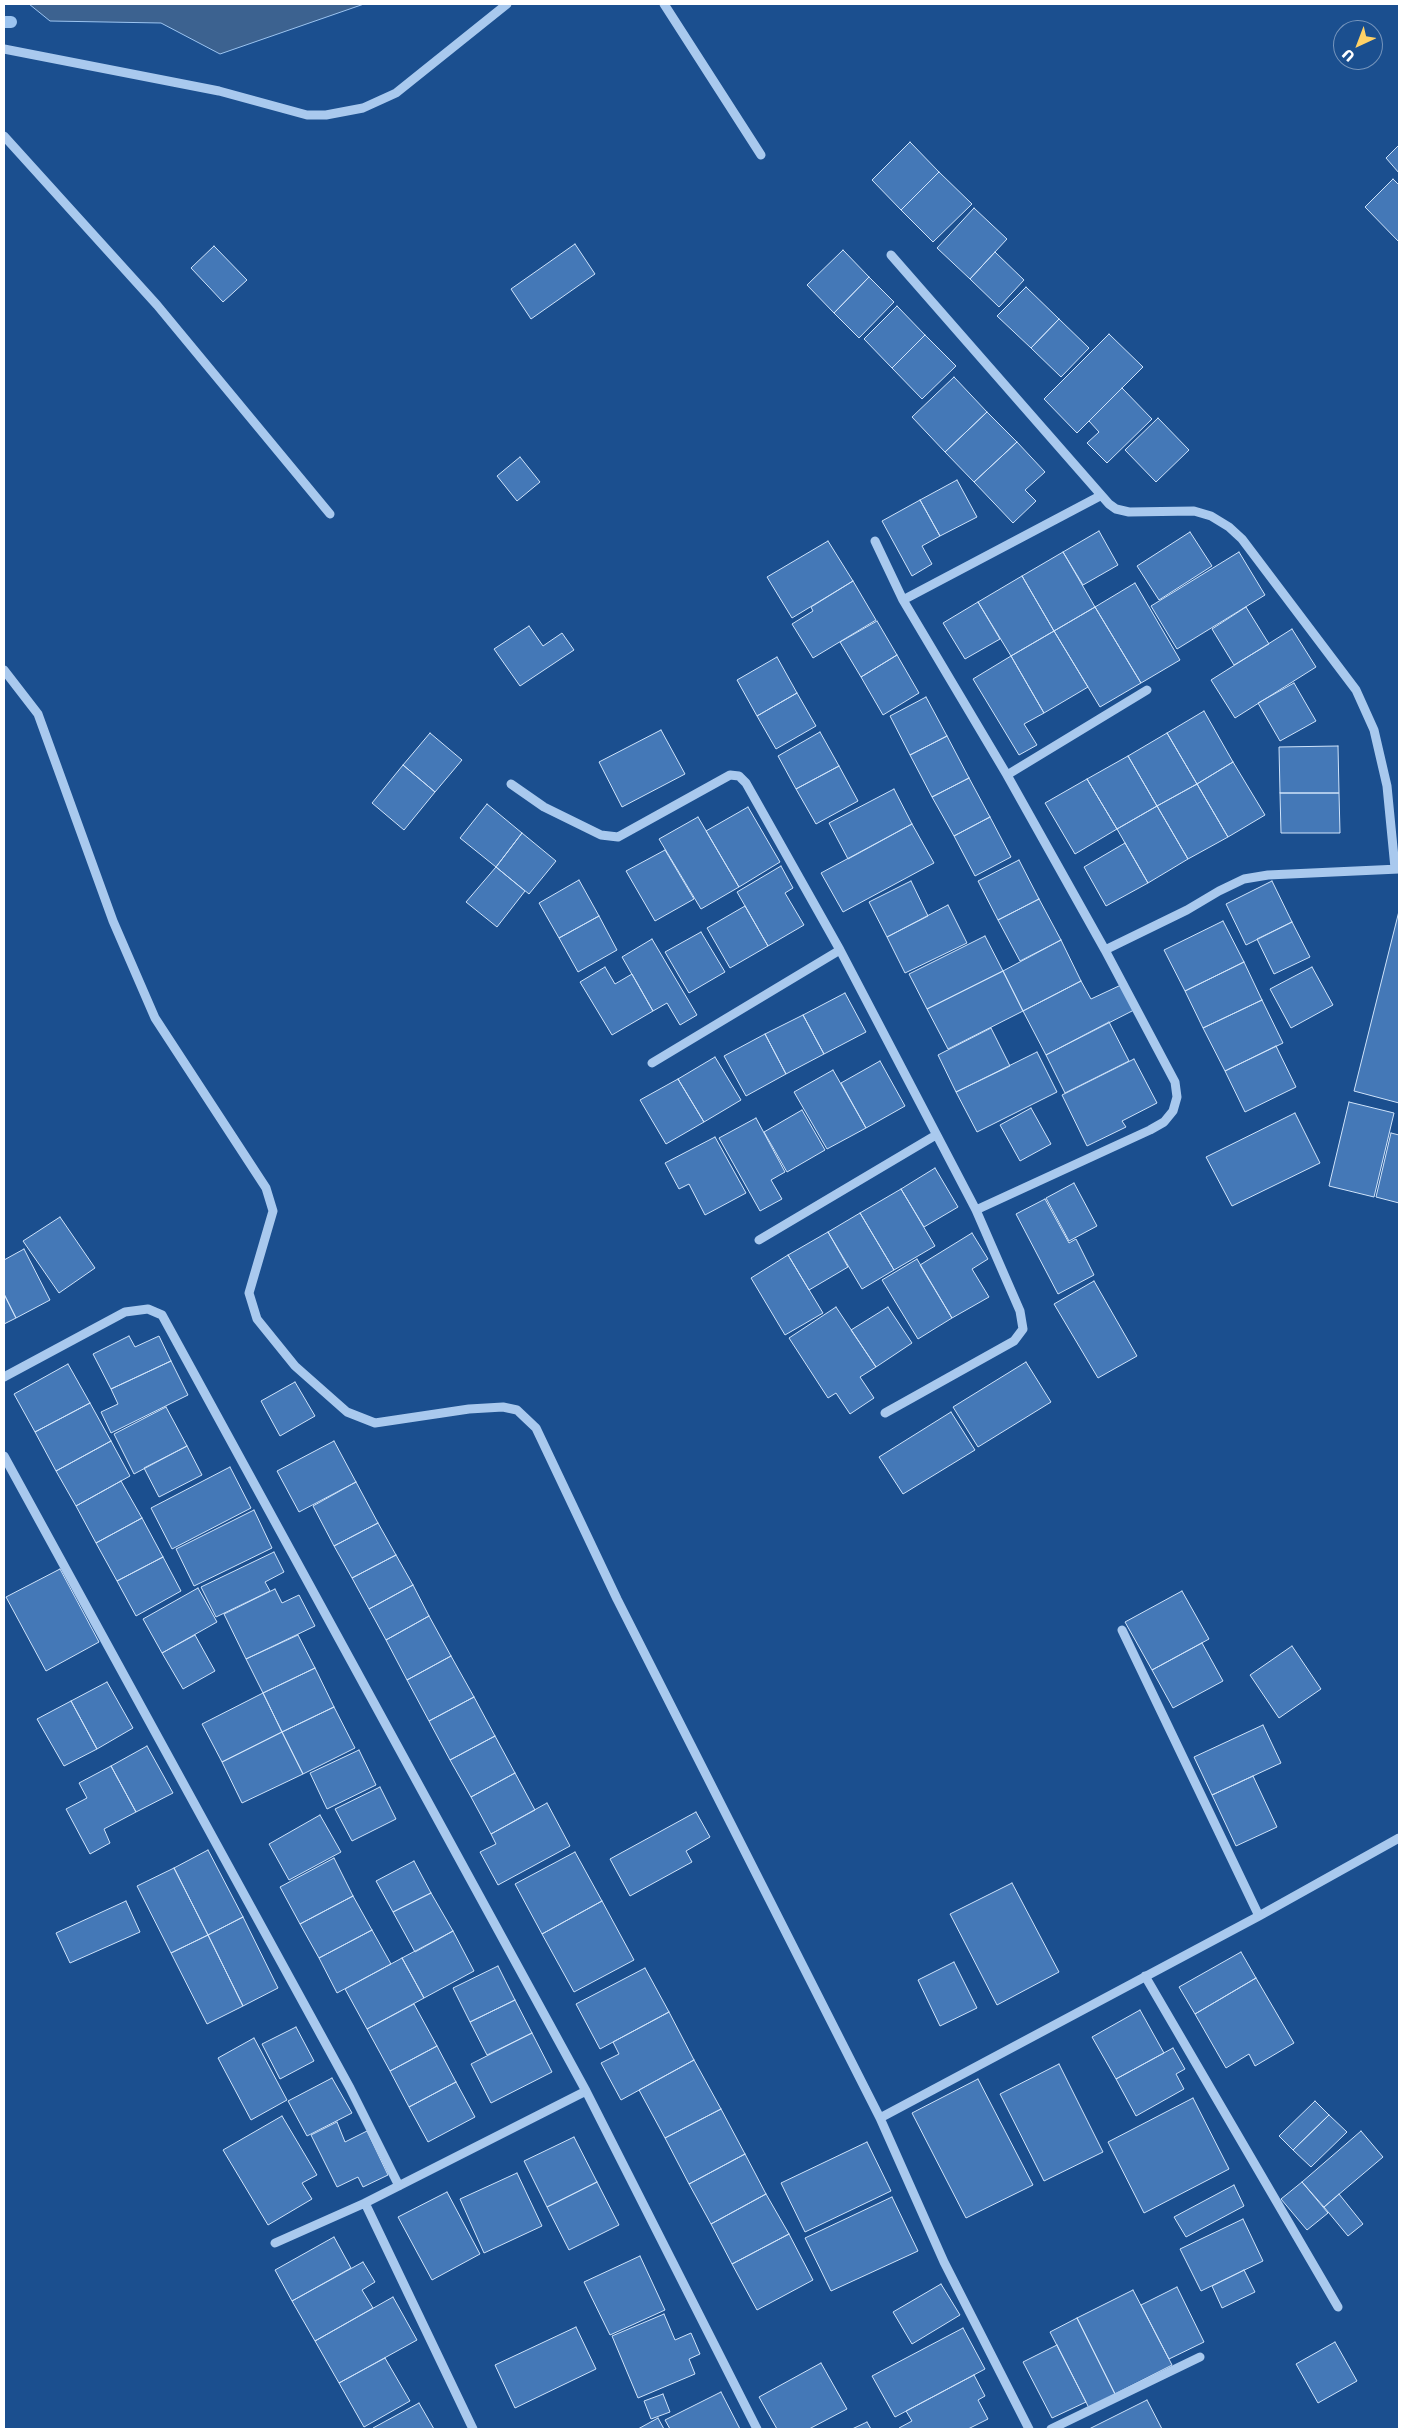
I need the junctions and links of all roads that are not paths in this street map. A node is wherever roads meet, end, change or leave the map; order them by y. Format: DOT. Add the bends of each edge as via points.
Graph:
graph roads {
  1 [pos="507,4"];
  2 [pos="664,4"];
  3 [pos="4,49"];
  4 [pos="4,136"];
  5 [pos="761,155"];
  6 [pos="891,255"];
  7 [pos="1100,496"];
  8 [pos="330,514"];
  9 [pos="876,541"];
  10 [pos="903,600"];
  11 [pos="4,670"];
  12 [pos="1147,690"];
  13 [pos="1007,775"];
  14 [pos="511,784"];
  15 [pos="1397,869"];
  16 [pos="840,950"];
  17 [pos="1105,950"];
  18 [pos="652,1063"];
  19 [pos="936,1135"];
  20 [pos="976,1210"];
  21 [pos="759,1240"];
  22 [pos="4,1377"];
  23 [pos="884,1413"];
  24 [pos="4,1456"];
  25 [pos="1122,1630"];
  26 [pos="1399,1838"];
  27 [pos="1259,1916"];
  28 [pos="1145,1976"];
  29 [pos="586,2091"];
  30 [pos="880,2118"];
  31 [pos="399,2186"];
  32 [pos="365,2203"];
  33 [pos="275,2243"];
  34 [pos="1338,2308"];
  35 [pos="1200,2356"];
  36 [pos="473,2429"];
  37 [pos="757,2429"];
  38 [pos="1028,2429"];
  39 [pos="1051,2429"];
  1 -- 3 [label="street" via="396,93 364,108 326,115 307,115 219,91"];
  2 -- 5 [label="street"];
  4 -- 8 [label="street" via="157,305"];
  6 -- 7 [label="street"];
  7 -- 10 [label="street"];
  7 -- 15 [label="street" via="1123,511 1194,511 1211,516 1242,539 1356,690 1374,730 1387,786"];
  9 -- 10 [label="street"];
  10 -- 13 [label="street"];
  11 -- 30 [label="street" via="38,714 113,921 155,1018 266,1188 273,1211 250,1293 257,1318 295,1366 347,1412 375,1423 503,1407 517,1410 536,1428 617,1599"];
  12 -- 13 [label="street"];
  13 -- 17 [label="street"];
  14 -- 16 [label="street" via="544,807 601,835 618,837 730,775 739,776 746,783"];
  15 -- 17 [label="street" via="1244,879"];
  16 -- 18 [label="street"];
  16 -- 19 [label="street"];
  17 -- 20 [label="street" via="1175,1082 1177,1097 1173,1111 1164,1122 1139,1136"];
  19 -- 20 [label="street"];
  19 -- 21 [label="street"];
  20 -- 23 [label="street" via="1013,1293 1023,1329 1001,1350"];
  22 -- 29 [label="street" via="126,1312 148,1309 162,1315"];
  24 -- 31 [label="street" via="350,2088"];
  25 -- 27 [label="street"];
  26 -- 27 [label="street"];
  27 -- 28 [label="street"];
  28 -- 30 [label="street"];
  28 -- 34 [label="street"];
  29 -- 31 [label="street"];
  29 -- 37 [label="street"];
  30 -- 38 [label="street" via="944,2262"];
  31 -- 32 [label="street"];
  32 -- 33 [label="street"];
  32 -- 36 [label="street"];
  35 -- 39 [label="street"];
}
